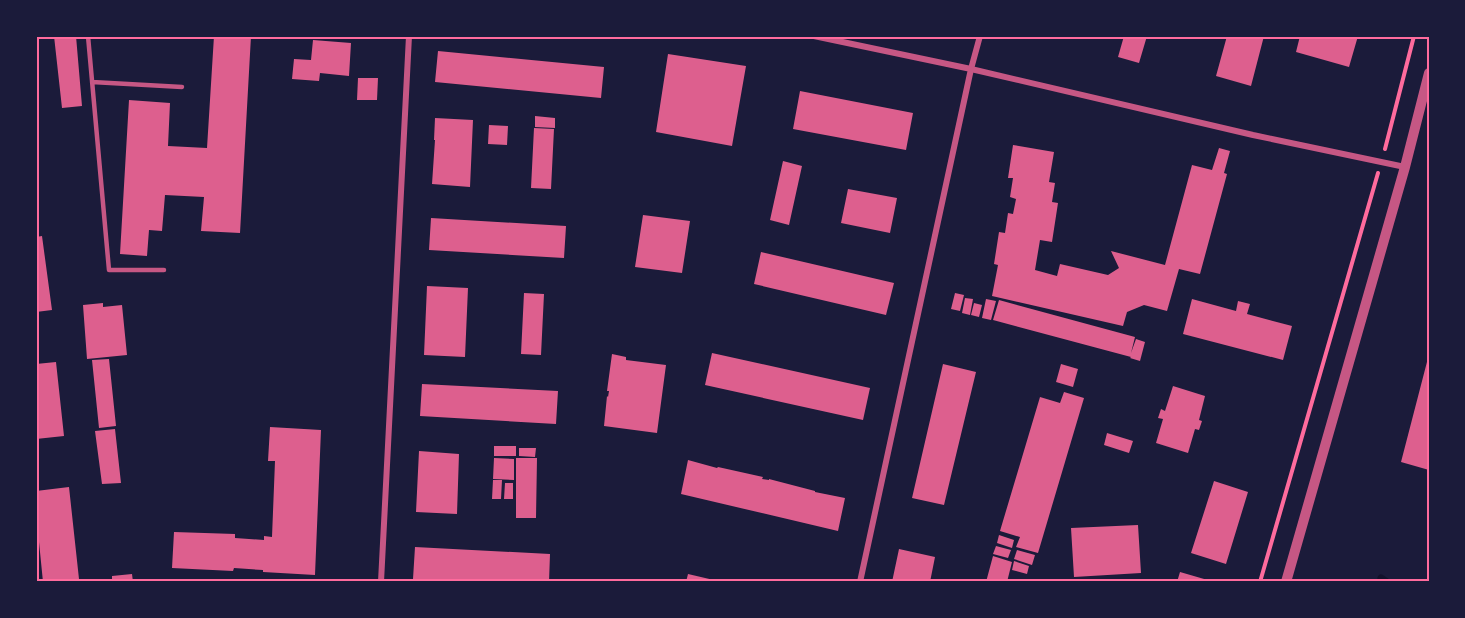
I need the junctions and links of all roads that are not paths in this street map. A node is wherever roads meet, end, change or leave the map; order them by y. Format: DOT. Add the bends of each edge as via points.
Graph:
graph roads {
  1 [pos="88,36"];
  2 [pos="409,36"];
  3 [pos="814,36"];
  4 [pos="980,36"];
  5 [pos="971,69"];
  6 [pos="1429,73"];
  7 [pos="92,82"];
  8 [pos="182,87"];
  9 [pos="1405,167"];
  10 [pos="164,270"];
  11 [pos="381,582"];
  12 [pos="860,582"];
  13 [pos="1286,582"];
  1 -- 7 [label="lane"];
  2 -- 11 [label="street"];
  3 -- 5 [label="street"];
  4 -- 5 [label="street"];
  5 -- 9 [label="street"];
  5 -- 12 [label="street"];
  6 -- 9 [label="street"];
  7 -- 8 [label="lane"];
  7 -- 10 [label="lane" via="110,270"];
  9 -- 13 [label="street"];
}
